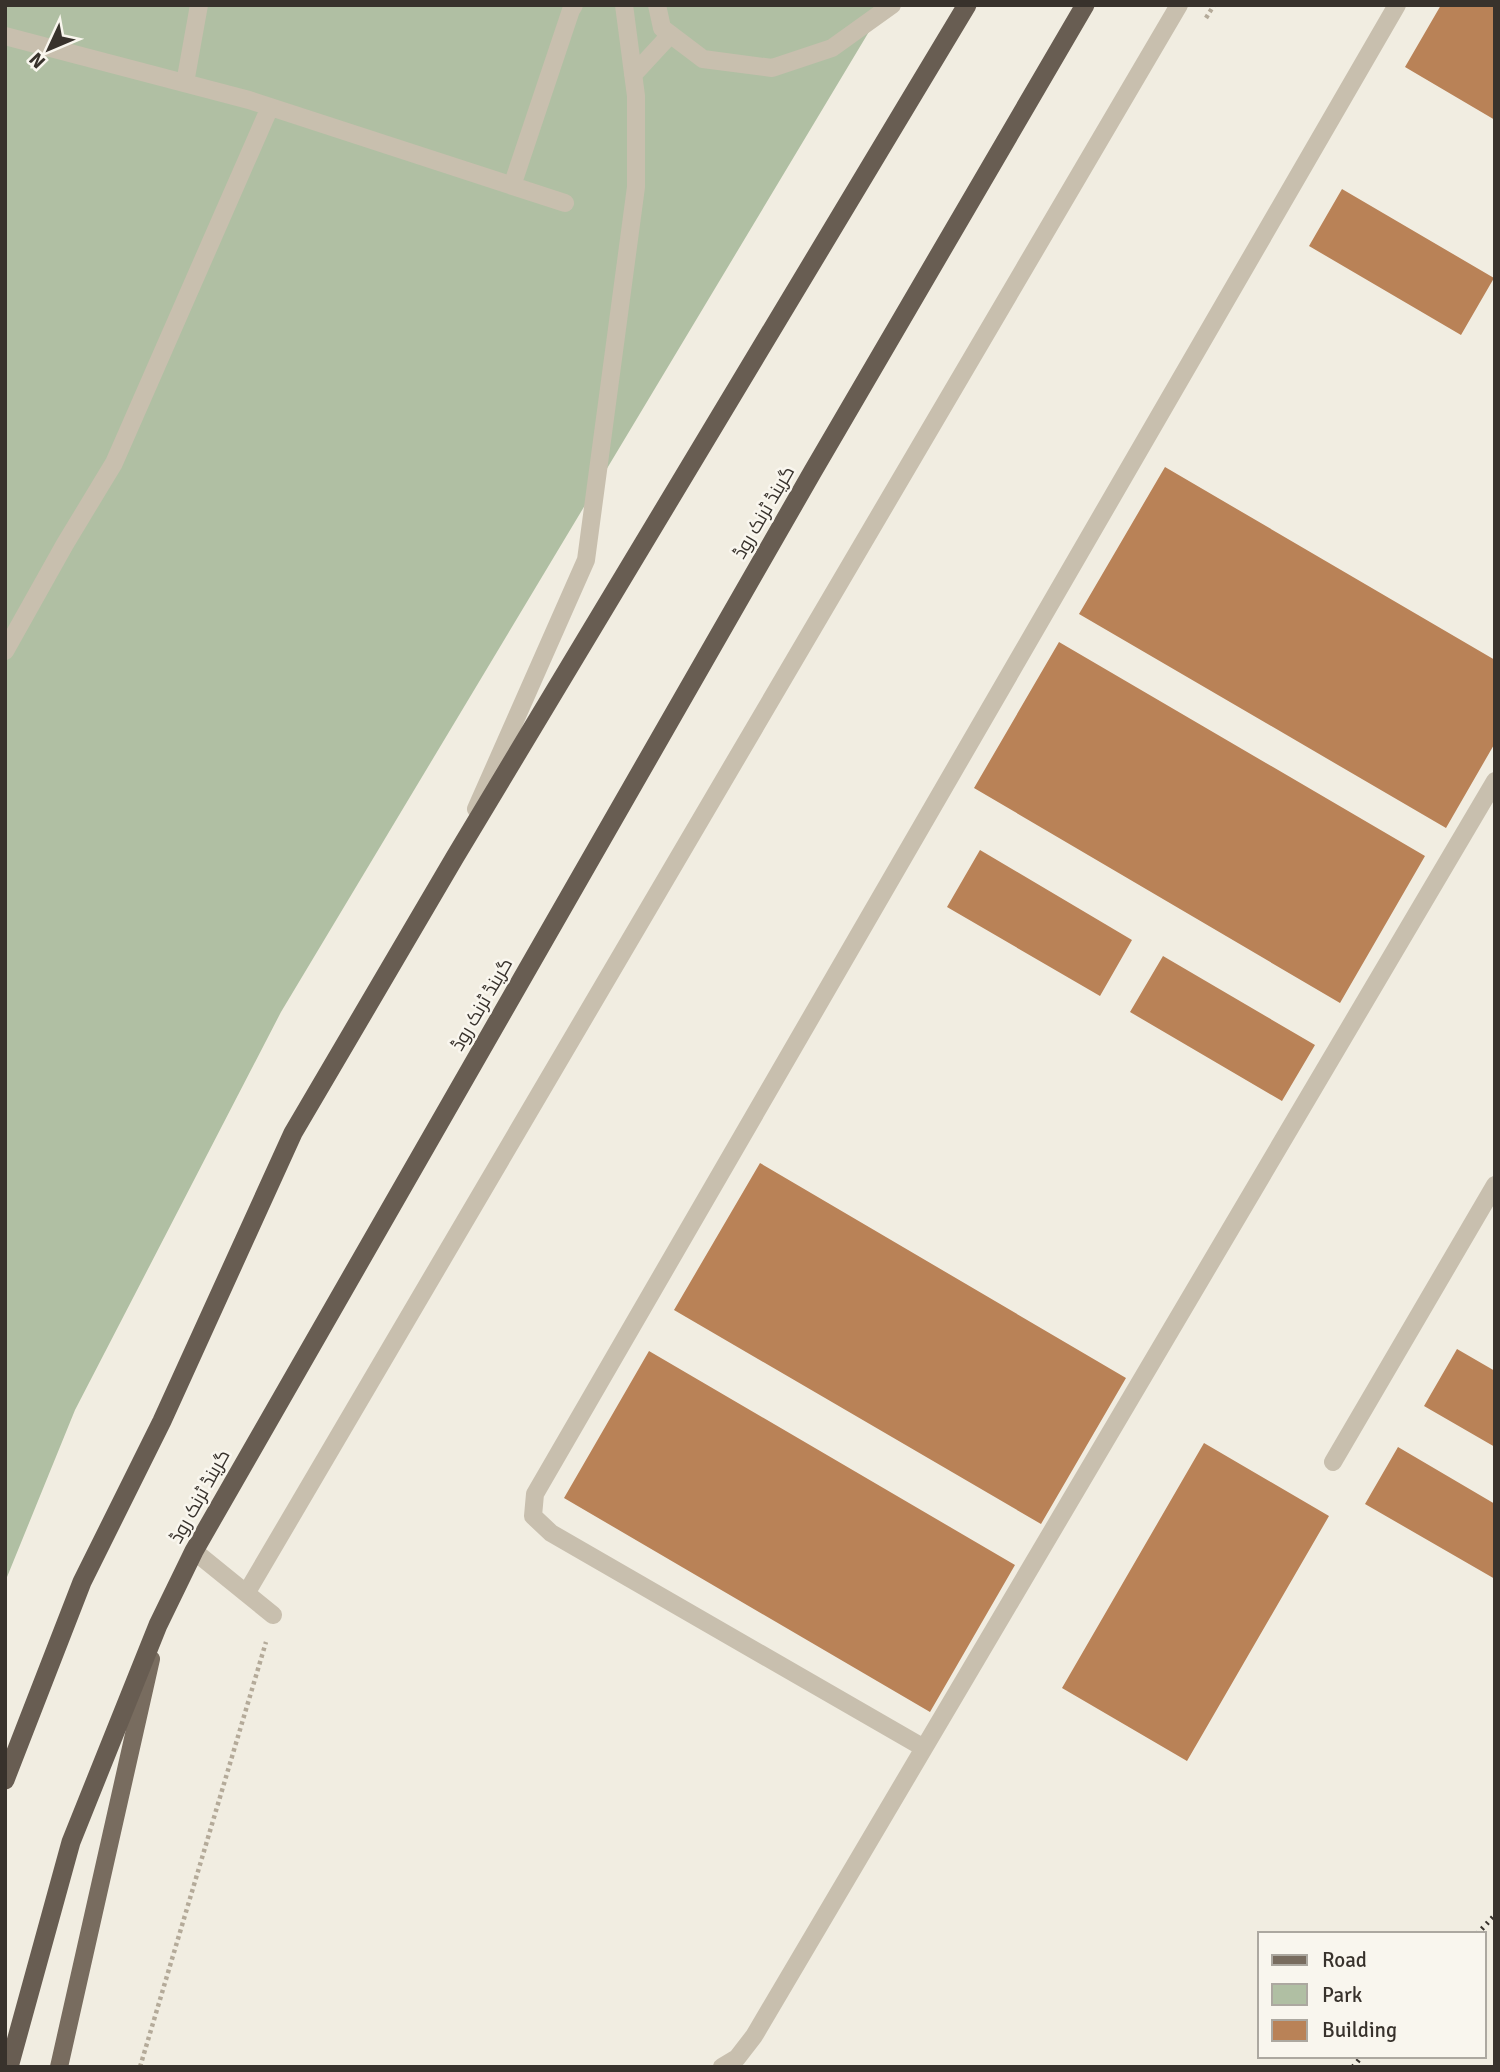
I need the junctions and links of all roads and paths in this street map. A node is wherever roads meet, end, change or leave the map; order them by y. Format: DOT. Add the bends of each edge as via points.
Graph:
graph roads {
  1 [pos="199,5"];
  2 [pos="574,5"];
  3 [pos="624,5"];
  4 [pos="657,5"];
  5 [pos="892,5"];
  6 [pos="967,5"];
  7 [pos="1085,5"];
  8 [pos="1180,5"];
  9 [pos="1214,5"];
  10 [pos="1397,5"];
  11 [pos="1199,29"];
  12 [pos="670,35"];
  13 [pos="5,36"];
  14 [pos="634,75"];
  15 [pos="185,83"];
  16 [pos="270,107"];
  17 [pos="512,186"];
  18 [pos="565,203"];
  19 [pos="5,651"];
  20 [pos="1495,781"];
  21 [pos="455,857"];
  22 [pos="1495,1185"];
  23 [pos="1333,1462"];
  24 [pos="194,1551"];
  25 [pos="247,1592"];
  26 [pos="273,1615"];
  27 [pos="158,1625"];
  28 [pos="924,1748"];
  29 [pos="5,1780"];
  30 [pos="9,2067"];
  31 [pos="59,2067"];
  32 [pos="139,2067"];
  33 [pos="722,2067"];
  1 -- 15 [label="street"];
  2 -- 17 [label="street"];
  3 -- 14 [label="street"];
  4 -- 12 [label="street" via="662,28"];
  5 -- 12 [label="street" via="832,48 772,68 704,59"];
  6 -- 21 [label="highway"];
  7 -- 24 [label="highway, گرینڈ ٹرنک روڈ"];
  8 -- 25 [label="street"];
  9 -- 11 [label="path"];
  10 -- 28 [label="street" via="535,1494 533,1516 551,1532"];
  12 -- 14 [label="street"];
  13 -- 15 [label="street"];
  14 -- 21 [label="street" via="636,187 586,560"];
  15 -- 16 [label="street"];
  16 -- 17 [label="street"];
  16 -- 19 [label="street" via="114,463"];
  17 -- 18 [label="street"];
  20 -- 28 [label="street"];
  21 -- 29 [label="highway" via="292,1133 162,1421 82,1582"];
  22 -- 23 [label="street"];
  24 -- 25 [label="street"];
  24 -- 27 [label="highway, گرینڈ ٹرنک روڈ"];
  25 -- 26 [label="street"];
  26 -- 32 [label="path"];
  27 -- 30 [label="highway, گرینڈ ٹرنک روڈ" via="71,1842"];
  27 -- 31 [label="main road"];
  28 -- 33 [label="street" via="754,2036 737,2058"];
}
